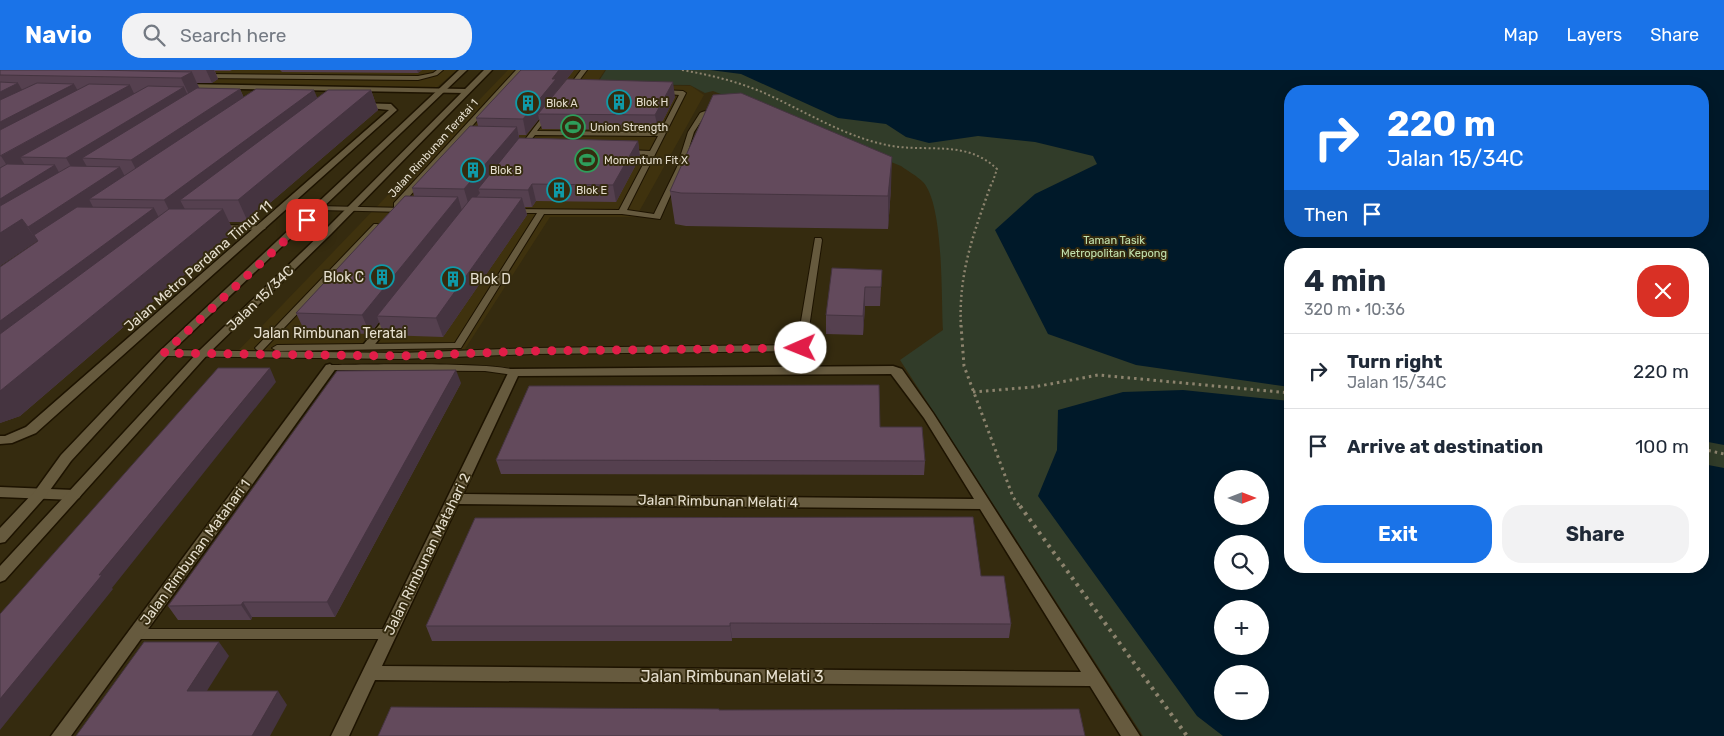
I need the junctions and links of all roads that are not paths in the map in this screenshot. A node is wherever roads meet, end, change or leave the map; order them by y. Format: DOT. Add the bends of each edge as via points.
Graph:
graph roads {
  1 [pos="246,70"];
  2 [pos="440,70"];
  3 [pos="463,70"];
  4 [pos="488,70"];
  5 [pos="519,70"];
  6 [pos="584,70"];
  7 [pos="196,76"];
  8 [pos="236,76"];
  9 [pos="173,86"];
  10 [pos="219,87"];
  11 [pos="285,88"];
  12 [pos="585,88"];
  13 [pos="440,90"];
  14 [pos="465,91"];
  15 [pos="654,92"];
  16 [pos="271,98"];
  17 [pos="556,104"];
  18 [pos="355,105"];
  19 [pos="727,113"];
  20 [pos="662,134"];
  21 [pos="457,137"];
  22 [pos="527,137"];
  23 [pos="474,138"];
  24 [pos="521,152"];
  25 [pos="615,152"];
  26 [pos="652,152"];
  27 [pos="319,208"];
  28 [pos="350,209"];
  29 [pos="393,210"];
  30 [pos="411,210"];
  31 [pos="502,211"];
  32 [pos="542,211"];
  33 [pos="622,212"];
  34 [pos="207,227"];
  35 [pos="262,228"];
  36 [pos="818,240"];
  37 [pos="396,310"];
  38 [pos="368,346"];
  39 [pos="260,348"];
  40 [pos="204,352"];
  41 [pos="164,353"];
  42 [pos="330,368"];
  43 [pos="514,372"];
  44 [pos="4,440"];
  45 [pos="0,492"];
  46 [pos="40,494"];
  47 [pos="74,495"];
  48 [pos="453,499"];
  49 [pos="984,504"];
  50 [pos="0,538"];
  51 [pos="0,576"];
  52 [pos="135,634"];
  53 [pos="388,634"];
  54 [pos="370,673"];
  55 [pos="1094,679"];
  56 [pos="60,736"];
  57 [pos="340,736"];
  58 [pos="1131,736"];
  1 -- 8 [label="lane"];
  2 -- 8 [label="lane" via="418,78"];
  3 -- 13 [label="street, Jalan 15/34C"];
  4 -- 14 [label="street, Jalan 15/34C"];
  5 -- 21 [label="lane, Jalan Rimbunan Teratai 1"];
  6 -- 12 [label="lane" via="572,88"];
  7 -- 8 [label="lane"];
  8 -- 10 [label="lane"];
  9 -- 10 [label="street"];
  10 -- 11 [label="street"];
  11 -- 13 [label="street"];
  11 -- 16 [label="street"];
  13 -- 14 [label="street"];
  13 -- 27 [label="street, Jalan 15/34C"];
  14 -- 28 [label="street, Jalan 15/34C"];
  15 -- 20 [label="lane" via="683,93"];
  17 -- 22 [label="lane"];
  18 -- 35 [label="street, Jalan Metro Perdana Timur 11" via="384,105 391,106 393,110"];
  19 -- 33 [label="lane" via="703,113 691,132 680,167 657,217"];
  20 -- 22 [label="lane"];
  20 -- 26 [label="lane"];
  21 -- 23 [label="street"];
  21 -- 29 [label="lane, Jalan Rimbunan Teratai 1"];
  22 -- 24 [label="lane"];
  25 -- 26 [label="lane"];
  26 -- 33 [label="lane"];
  27 -- 28 [label="lane"];
  27 -- 41 [label="street, Jalan 15/34C"];
  28 -- 29 [label="lane"];
  28 -- 40 [label="street, Jalan 15/34C"];
  29 -- 30 [label="lane"];
  29 -- 39 [label="lane, Jalan Rimbunan Teratai 1"];
  31 -- 32 [label="lane"];
  32 -- 33 [label="lane"];
  32 -- 38 [label="lane, Jalan Rimbunan Teratai" via="458,346"];
  34 -- 35 [label="lane"];
  35 -- 44 [label="street, Jalan Metro Perdana Timur 11" via="31,430"];
  36 -- 40 [label="lane" via="801,348 401,356"];
  37 -- 38 [label="street"];
  38 -- 39 [label="lane, Jalan Rimbunan Teratai"];
  39 -- 40 [label="lane, Jalan Rimbunan Teratai" via="229,347"];
  40 -- 41 [label="lane"];
  40 -- 47 [label="street, Jalan 15/34C"];
  41 -- 46 [label="street, Jalan 15/34C" via="66,458"];
  42 -- 43 [label="lane" via="485,368"];
  42 -- 52 [label="street, Jalan Rimbunan Matahari 1"];
  43 -- 48 [label="street, Jalan Rimbunan Matahari 2"];
  43 -- 49 [label="street" via="893,370 898,372"];
  45 -- 46 [label="street"];
  46 -- 47 [label="street"];
  46 -- 50 [label="street, Jalan 15/34C"];
  47 -- 51 [label="street, Jalan 15/34C"];
  48 -- 49 [label="street, Jalan Rimbunan Melati 4"];
  48 -- 53 [label="street, Jalan Rimbunan Matahari 2"];
  49 -- 55 [label="street"];
  52 -- 53 [label="lane"];
  52 -- 56 [label="street, Jalan Rimbunan Matahari 1"];
  53 -- 54 [label="street, Jalan Rimbunan Matahari 2"];
  54 -- 55 [label="street, Jalan Rimbunan Melati 3"];
  54 -- 57 [label="street, Jalan Rimbunan Matahari 2"];
  55 -- 58 [label="street"];
}
